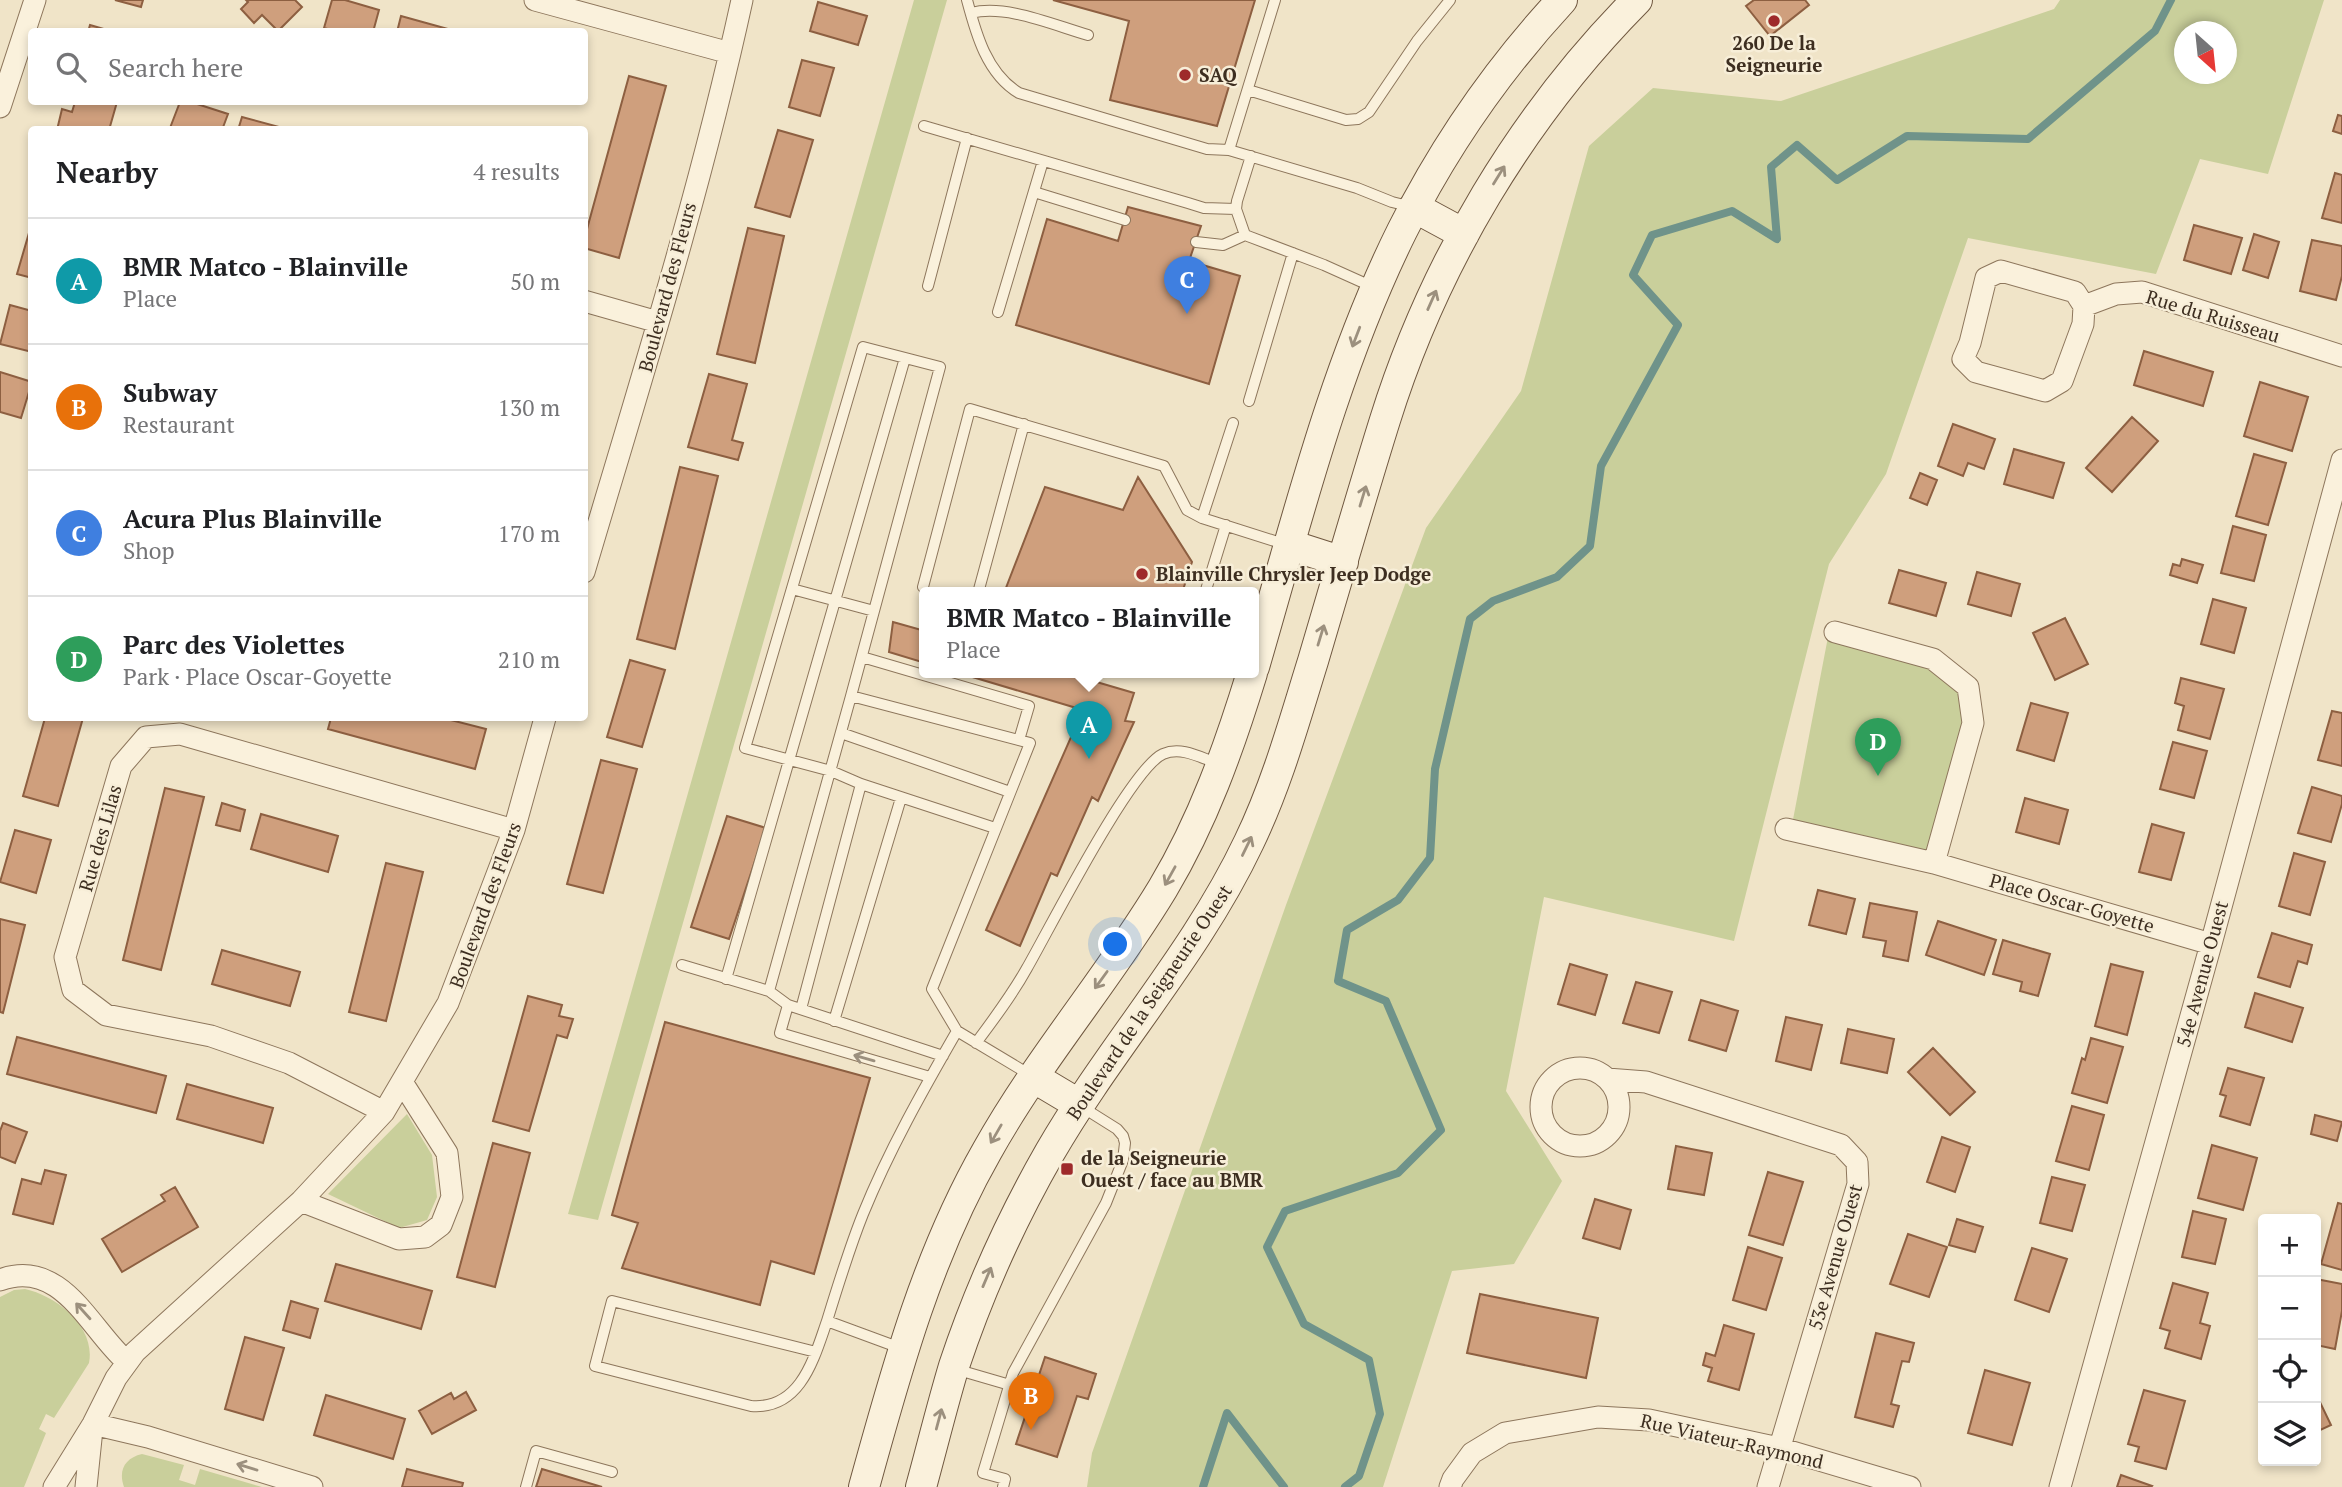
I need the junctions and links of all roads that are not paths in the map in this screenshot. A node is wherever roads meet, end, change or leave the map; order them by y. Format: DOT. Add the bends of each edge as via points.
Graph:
graph roads {
  1 [pos="35,0"];
  2 [pos="535,0"];
  3 [pos="742,0"];
  4 [pos="967,0"];
  5 [pos="1275,0"];
  6 [pos="1450,0"];
  7 [pos="1562,0"];
  8 [pos="1637,0"];
  9 [pos="971,13"];
  10 [pos="1087,35"];
  11 [pos="730,53"];
  12 [pos="1248,90"];
  13 [pos="0,107"];
  14 [pos="924,126"];
  15 [pos="967,138"];
  16 [pos="1230,150"];
  17 [pos="1251,156"];
  18 [pos="1043,161"];
  19 [pos="1034,192"];
  20 [pos="1415,207"];
  21 [pos="1236,209"];
  22 [pos="1125,220"];
  23 [pos="1245,234"];
  24 [pos="1464,234"];
  25 [pos="1196,242"];
  26 [pos="1293,253"];
  27 [pos="928,286"];
  28 [pos="1376,289"];
  29 [pos="588,302"];
  30 [pos="2084,306"];
  31 [pos="998,312"];
  32 [pos="658,322"];
  33 [pos="2342,356"];
  34 [pos="905,358"];
  35 [pos="1249,401"];
  36 [pos="1233,423"];
  37 [pos="1024,424"];
  38 [pos="2342,460"];
  39 [pos="1202,518"];
  40 [pos="1226,525"];
  41 [pos="1290,545"];
  42 [pos="588,562"];
  43 [pos="1343,562"];
  44 [pos="923,587"];
  45 [pos="980,587"];
  46 [pos="1208,587"];
  47 [pos="792,589"];
  48 [pos="836,601"];
  49 [pos="874,611"];
  50 [pos="1835,632"];
  51 [pos="1259,650"];
  52 [pos="862,657"];
  53 [pos="919,673"];
  54 [pos="935,678"];
  55 [pos="1250,678"];
  56 [pos="851,696"];
  57 [pos="544,721"];
  58 [pos="841,733"];
  59 [pos="1019,740"];
  60 [pos="789,760"];
  61 [pos="1222,765"];
  62 [pos="831,771"];
  63 [pos="861,784"];
  64 [pos="1010,792"];
  65 [pos="901,797"];
  66 [pos="995,828"];
  67 [pos="514,830"];
  68 [pos="1786,830"];
  69 [pos="1934,863"];
  70 [pos="2211,944"];
  71 [pos="682,965"];
  72 [pos="726,979"];
  73 [pos="769,991"];
  74 [pos="788,1005"];
  75 [pos="801,1009"];
  76 [pos="834,1021"];
  77 [pos="957,1031"];
  78 [pos="976,1043"];
  79 [pos="943,1056"];
  80 [pos="930,1077"];
  81 [pos="1033,1077"];
  82 [pos="1607,1079"];
  83 [pos="402,1082"];
  84 [pos="1080,1105"];
  85 [pos="384,1112"];
  86 [pos="301,1201"];
  87 [pos="0,1280"];
  88 [pos="827,1321"];
  89 [pos="903,1349"];
  90 [pos="816,1352"];
  91 [pos="127,1362"];
  92 [pos="953,1369"];
  93 [pos="1010,1385"];
  94 [pos="93,1424"];
  95 [pos="1779,1448"];
  96 [pos="612,1472"];
  97 [pos="54,1487"];
  98 [pos="86,1487"];
  99 [pos="312,1487"];
  100 [pos="526,1487"];
  101 [pos="864,1487"];
  102 [pos="921,1487"];
  103 [pos="1003,1487"];
  104 [pos="1450,1487"];
  105 [pos="1769,1487"];
  106 [pos="1910,1487"];
  107 [pos="2060,1487"];
  1 -- 13 [label="street"];
  2 -- 11 [label="street"];
  3 -- 11 [label="street, Boulevard des Fleurs"];
  4 -- 9 [label="lane"];
  5 -- 12 [label="lane"];
  6 -- 12 [label="lane" via="1369,112 1358,120"];
  7 -- 20 [label="main road" via="1475,109"];
  24 -- 8 [label="main road, Boulevard de la Seigneurie Ouest, one-way" via="1559,88"];
  9 -- 10 [label="lane" via="1001,10"];
  9 -- 16 [label="lane" via="986,56 1019,93 1207,149"];
  11 -- 32 [label="street, Boulevard des Fleurs"];
  12 -- 16 [label="lane"];
  14 -- 15 [label="lane"];
  15 -- 18 [label="lane"];
  15 -- 27 [label="lane"];
  16 -- 17 [label="lane"];
  17 -- 20 [label="lane"];
  17 -- 21 [label="lane"];
  18 -- 19 [label="lane"];
  18 -- 21 [label="lane" via="1204,208"];
  19 -- 22 [label="lane"];
  19 -- 31 [label="lane"];
  20 -- 24 [label="main road"];
  20 -- 28 [label="main road"];
  21 -- 23 [label="lane"];
  23 -- 25 [label="lane" via="1223,245"];
  23 -- 26 [label="lane"];
  43 -- 24 [label="main road, Boulevard de la Seigneurie Ouest, one-way" via="1396,388"];
  26 -- 28 [label="lane"];
  26 -- 35 [label="lane"];
  28 -- 41 [label="main road, one-way" via="1327,419"];
  29 -- 32 [label="street"];
  30 -- 30 [label="street" via="2075,292 2001,271 1986,278 1963,359 1976,372 2045,391 2062,381 2083,324"];
  30 -- 33 [label="street, Rue du Ruisseau" via="2116,294 2142,292"];
  32 -- 42 [label="street, Boulevard des Fleurs"];
  34 -- 47 [label="lane" via="863,347"];
  34 -- 48 [label="lane"];
  34 -- 49 [label="lane" via="940,367"];
  36 -- 39 [label="lane"];
  37 -- 39 [label="lane" via="1164,466 1187,510"];
  37 -- 44 [label="lane" via="970,409"];
  37 -- 45 [label="lane"];
  38 -- 70 [label="street, 54e Avenue Ouest"];
  39 -- 40 [label="lane"];
  40 -- 41 [label="lane"];
  40 -- 46 [label="lane"];
  41 -- 43 [label="main road"];
  41 -- 51 [label="main road"];
  84 -- 43 [label="main road, Boulevard de la Seigneurie Ouest, one-way" via="1202,930 1247,846 1283,758"];
  47 -- 48 [label="lane"];
  47 -- 60 [label="lane" via="745,748"];
  48 -- 49 [label="lane"];
  48 -- 60 [label="lane"];
  49 -- 52 [label="lane"];
  50 -- 69 [label="street" via="1933,659 1968,687 1973,723"];
  52 -- 53 [label="lane"];
  52 -- 56 [label="lane"];
  54 -- 59 [label="lane" via="1028,705"];
  55 -- 61 [label="main road"];
  56 -- 58 [label="lane"];
  56 -- 59 [label="lane"];
  57 -- 67 [label="street, Boulevard des Fleurs"];
  58 -- 62 [label="lane"];
  58 -- 64 [label="lane"];
  59 -- 64 [label="lane" via="1030,743"];
  60 -- 62 [label="lane"];
  60 -- 72 [label="lane"];
  61 -- 78 [label="lane" via="1182,751 1160,755 1149,764 1009,999"];
  61 -- 81 [label="main road, one-way" via="1164,887"];
  62 -- 63 [label="lane"];
  62 -- 73 [label="lane"];
  63 -- 65 [label="lane"];
  63 -- 75 [label="lane"];
  64 -- 66 [label="lane"];
  65 -- 66 [label="lane"];
  65 -- 76 [label="lane"];
  66 -- 77 [label="lane" via="932,989"];
  67 -- 83 [label="street, Boulevard des Fleurs" via="448,1003"];
  67 -- 85 [label="street, Rue des Lilas" via="180,734 146,737 121,766 65,957 73,990 106,1015 211,1037 289,1063"];
  68 -- 69 [label="street, Place Oscar-Goyette"];
  69 -- 70 [label="street, Place Oscar-Goyette"];
  70 -- 107 [label="street, 54e Avenue Ouest"];
  71 -- 72 [label="lane"];
  72 -- 73 [label="lane"];
  73 -- 74 [label="lane"];
  74 -- 75 [label="lane"];
  80 -- 74 [label="lane, one-way" via="780,1033"];
  75 -- 76 [label="lane"];
  76 -- 79 [label="lane"];
  77 -- 78 [label="lane"];
  77 -- 79 [label="lane"];
  78 -- 81 [label="lane"];
  79 -- 80 [label="lane"];
  80 -- 88 [label="lane" via="864,1212"];
  81 -- 84 [label="main road"];
  81 -- 89 [label="main road, one-way" via="962,1198"];
  82 -- 95 [label="street, 53e Avenue Ouest" via="1646,1082 1841,1145 1857,1162 1858,1184"];
  83 -- 85 [label="street, Boulevard des Fleurs"];
  83 -- 86 [label="street" via="447,1153 452,1197 441,1225 425,1237 399,1239"];
  92 -- 84 [label="main road, Boulevard de la Seigneurie Ouest, one-way" via="1005,1236"];
  84 -- 93 [label="lane" via="1117,1129 1125,1153 1106,1203"];
  85 -- 86 [label="street, Boulevard des Fleurs"];
  86 -- 91 [label="street, Boulevard des Fleurs"];
  91 -- 87 [label="street, one-way" via="62,1291 29,1276"];
  88 -- 89 [label="lane"];
  88 -- 90 [label="lane"];
  89 -- 101 [label="main road"];
  90 -- 90 [label="lane" via="612,1301 595,1366 759,1407 796,1390"];
  91 -- 94 [label="street, Boulevard des Fleurs"];
  92 -- 93 [label="lane"];
  102 -- 92 [label="main road, Boulevard de la Seigneurie Ouest, one-way"];
  93 -- 103 [label="lane" via="983,1473 1005,1479"];
  94 -- 97 [label="street, Boulevard des Fleurs"];
  94 -- 98 [label="street, Boulevard des Fleurs"];
  99 -- 94 [label="street, one-way"];
  95 -- 104 [label="street, Rue Viateur-Raymond" via="1649,1420 1598,1417 1505,1433 1472,1453"];
  95 -- 105 [label="street, 53e Avenue Ouest"];
  95 -- 106 [label="street, Rue Viateur-Raymond"];
  96 -- 100 [label="lane" via="536,1451"];
}
